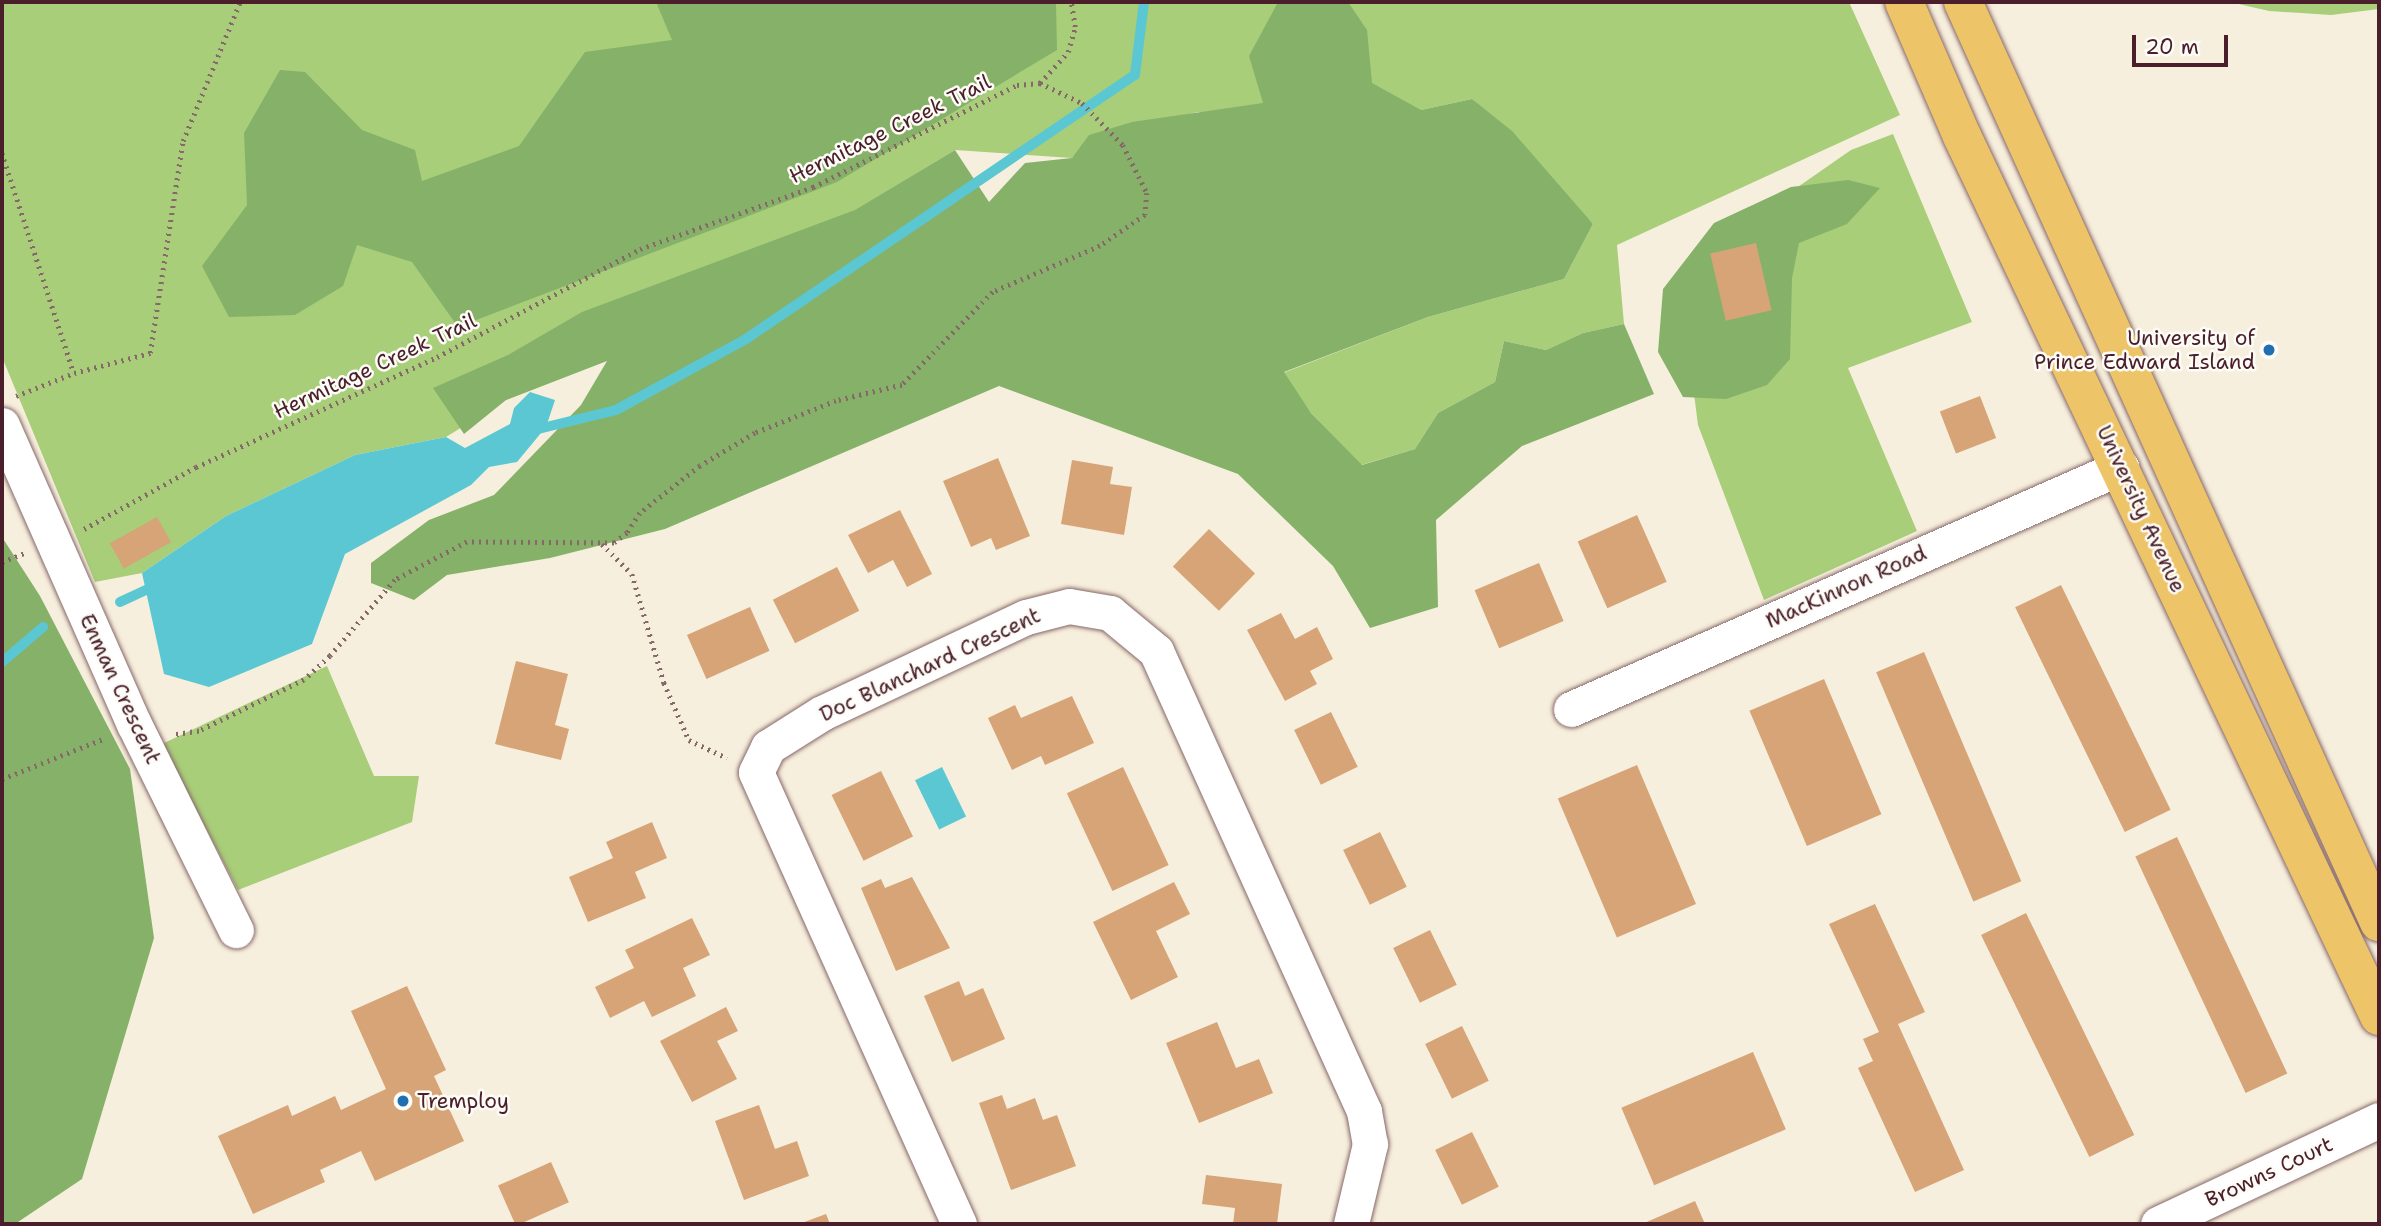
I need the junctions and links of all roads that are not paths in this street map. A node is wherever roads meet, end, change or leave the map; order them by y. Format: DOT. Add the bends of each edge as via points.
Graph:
graph roads {
  1 [pos="1904,2"];
  2 [pos="1963,2"];
  3 [pos="7,430"];
  4 [pos="2121,467"];
  5 [pos="1571,709"];
  6 [pos="2379,922"];
  7 [pos="236,930"];
  8 [pos="2379,1016"];
  9 [pos="2379,1120"];
  10 [pos="959,1224"];
  11 [pos="1352,1224"];
  12 [pos="2158,1224"];
  1 -- 4 [label="main road, University Avenue" via="1962,136"];
  2 -- 6 [label="main road, University Avenue"];
  3 -- 7 [label="street, Enman Crescent" via="134,724"];
  4 -- 5 [label="street, MacKinnon Road"];
  4 -- 8 [label="main road, University Avenue"];
  9 -- 12 [label="street, Browns Court"];
  10 -- 11 [label="street, Doc Blanchard Crescent" via="756,772 768,747 822,713 1026,617 1069,606 1110,613 1156,651 1364,1111 1370,1144"];
}
